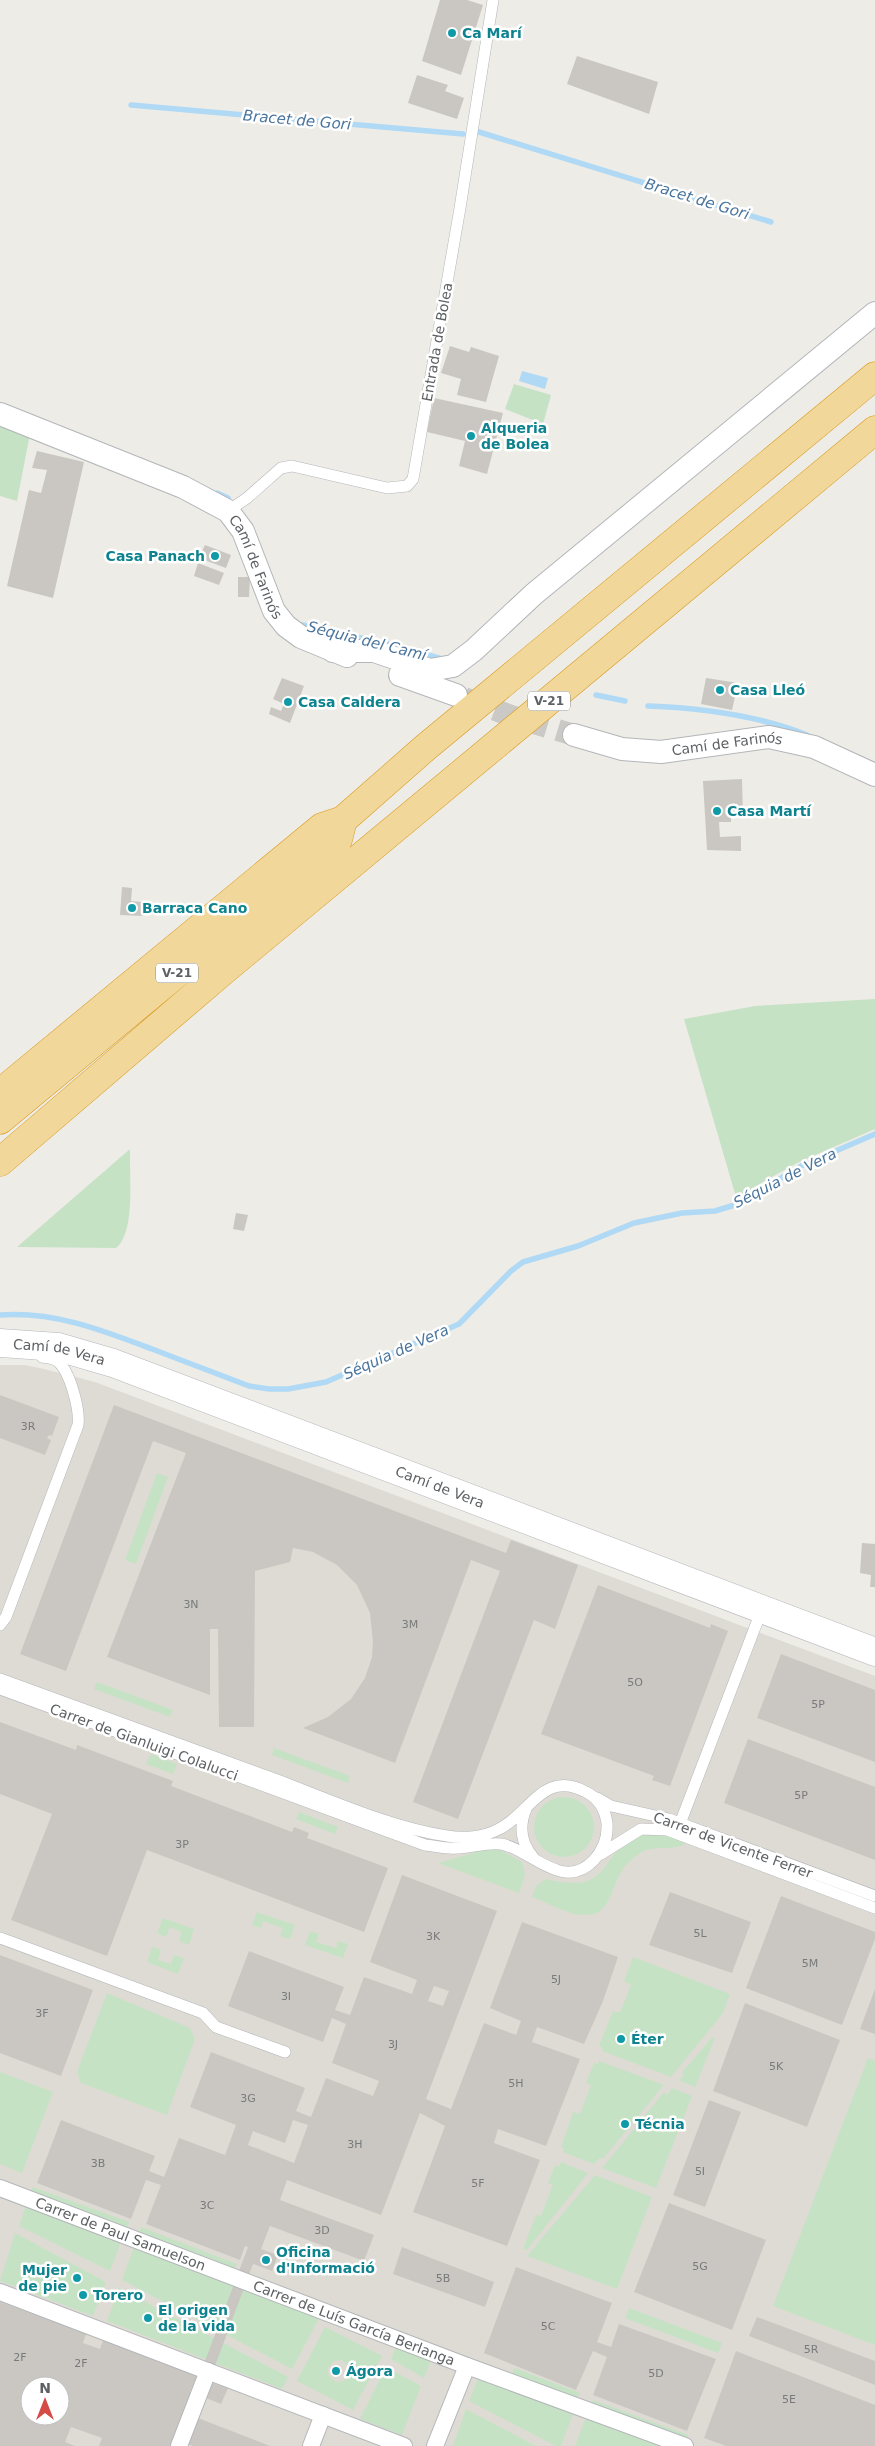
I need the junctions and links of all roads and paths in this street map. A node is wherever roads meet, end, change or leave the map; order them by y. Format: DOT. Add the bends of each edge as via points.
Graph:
graph roads {
  1 [pos="493,0"];
  2 [pos="875,313"];
  3 [pos="875,376"];
  4 [pos="0,414"];
  5 [pos="875,430"];
  6 [pos="228,511"];
  7 [pos="333,651"];
  8 [pos="456,695"];
  9 [pos="574,735"];
  10 [pos="875,775"];
  11 [pos="343,820"];
  12 [pos="0,1094"];
  13 [pos="0,1120"];
  14 [pos="0,1162"];
  15 [pos="5,1349"];
  16 [pos="113,1363"];
  17 [pos="67,1375"];
  18 [pos="762,1609"];
  19 [pos="0,1625"];
  20 [pos="875,1652"];
  21 [pos="0,1679"];
  22 [pos="0,1689"];
  23 [pos="591,1795"];
  24 [pos="528,1806"];
  25 [pos="679,1828"];
  26 [pos="598,1855"];
  27 [pos="538,1863"];
  28 [pos="875,1896"];
  29 [pos="875,1908"];
  30 [pos="0,1938"];
  31 [pos="286,2052"];
  32 [pos="0,2188"];
  33 [pos="242,2280"];
  34 [pos="0,2292"];
  35 [pos="467,2366"];
  36 [pos="208,2371"];
  37 [pos="323,2415"];
  38 [pos="179,2446"];
  39 [pos="311,2446"];
  40 [pos="404,2446"];
  41 [pos="435,2446"];
  42 [pos="684,2446"];
  1 -- 6 [label="lane, Entrada de Bolea" via="413,480 407,486 387,488 292,466 281,468"];
  2 -- 7 [label="street" via="534,594 453,666 430,670 374,651"];
  3 -- 11 [label="highway, V-21"];
  4 -- 6 [label="street, Camí de Farinós" via="183,487"];
  5 -- 14 [label="highway, V-21" via="222,972"];
  6 -- 7 [label="street, Camí de Farinós" via="243,531 274,611 300,637"];
  7 -- 8 [label="street, Camí de Farinós"];
  9 -- 10 [label="street, Camí de Farinós" via="622,749 661,752 769,737 814,747"];
  11 -- 12 [label="highway" via="322,827"];
  11 -- 13 [label="highway, V-21" via="338,840"];
  15 -- 16 [label="street, Camí de Vera" via="58,1347"];
  15 -- 17 [label="lane" via="51,1359 60,1364"];
  16 -- 17 [label="lane" via="82,1361 71,1367"];
  16 -- 18 [label="street, Camí de Vera"];
  17 -- 19 [label="lane" via="78,1410 78,1425 6,1618"];
  18 -- 20 [label="street, Camí de Vera"];
  18 -- 25 [label="lane"];
  21 -- 24 [label="lane" via="357,1810 430,1833 450,1837 485,1834 513,1820"];
  22 -- 27 [label="lane, Carrer de Gianluigi Colalucci" via="416,1842 455,1848 502,1845"];
  23 -- 24 [label="lane" via="572,1787 550,1788 537,1795"];
  23 -- 25 [label="lane, Carrer de Vicente Ferrer" via="611,1806 655,1815"];
  23 -- 26 [label="lane" via="602,1806 608,1831"];
  24 -- 27 [label="lane" via="522,1819 521,1833 525,1847"];
  25 -- 26 [label="lane, Carrer de Vicente Ferrer" via="641,1829"];
  25 -- 28 [label="lane, Carrer de Vicente Ferrer"];
  25 -- 29 [label="lane, Carrer de Vicente Ferrer"];
  26 -- 27 [label="lane" via="589,1865 576,1870 556,1870"];
  30 -- 31 [label="lane" via="203,2013 216,2027"];
  32 -- 33 [label="street, Carrer de Paul Samuelson"];
  33 -- 35 [label="street, Carrer de Luís García Berlanga"];
  34 -- 36 [label="street"];
  35 -- 41 [label="street"];
  35 -- 42 [label="street, Carrer de Luís García Berlanga"];
  36 -- 37 [label="street"];
  36 -- 38 [label="street"];
  37 -- 39 [label="street"];
  37 -- 40 [label="street"];
}
